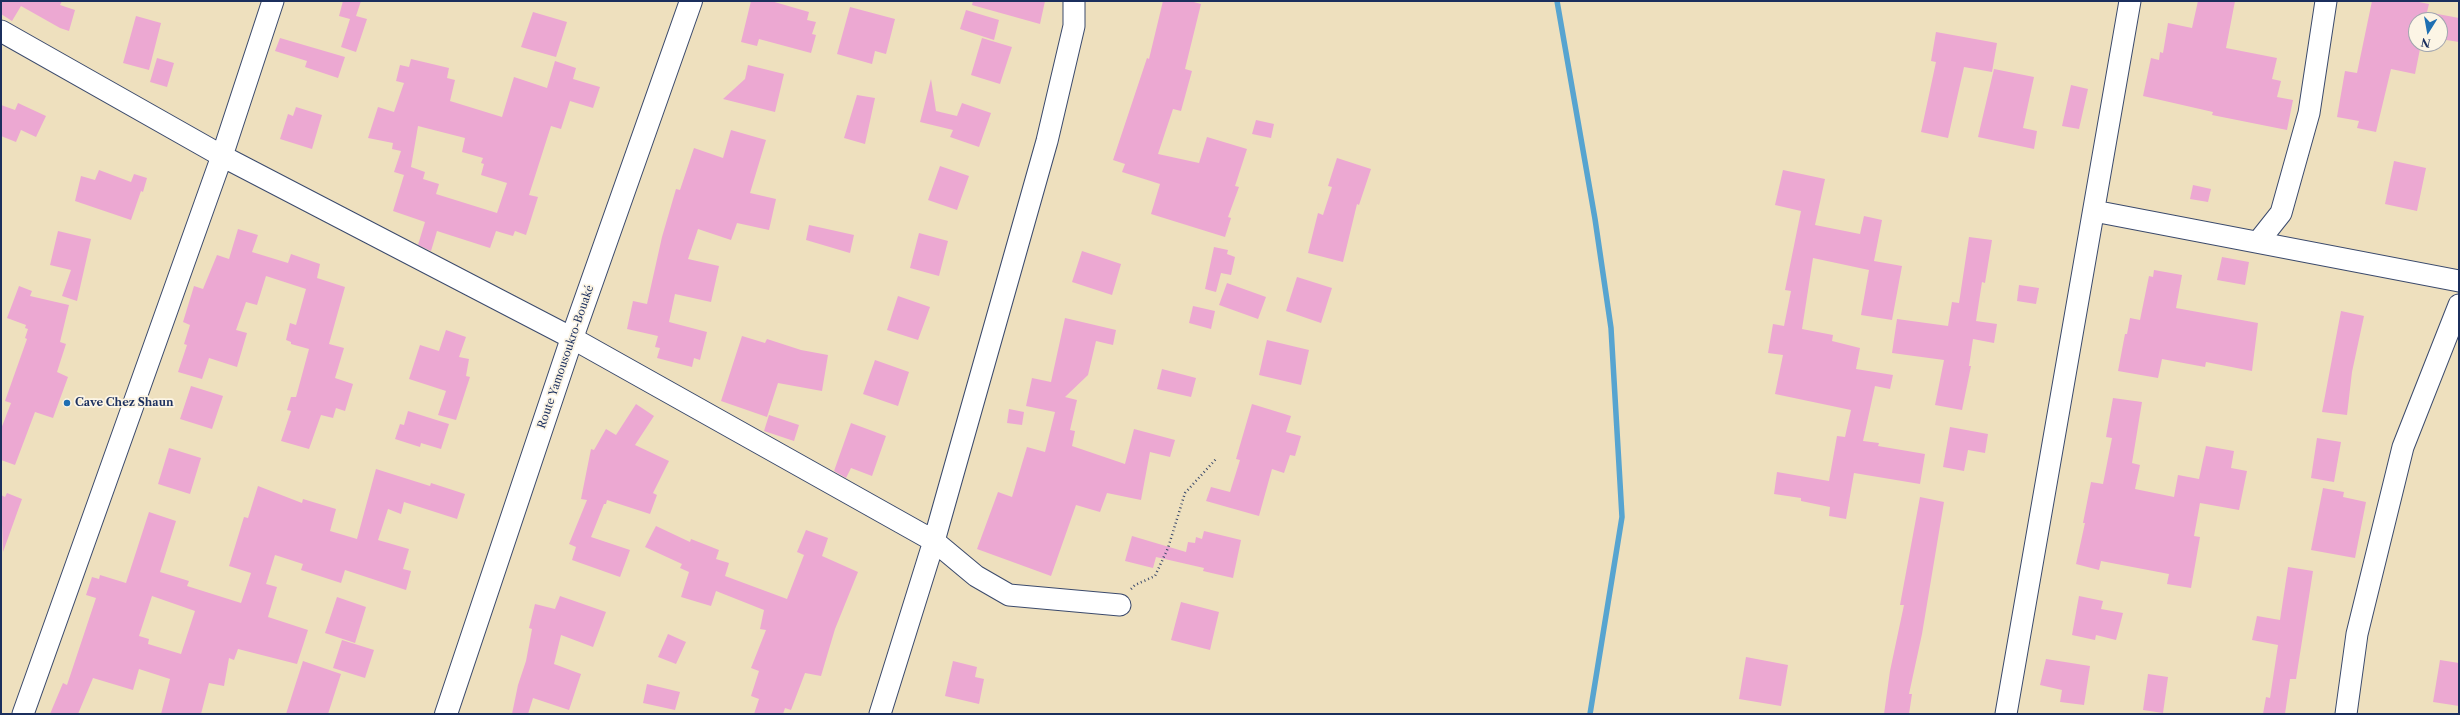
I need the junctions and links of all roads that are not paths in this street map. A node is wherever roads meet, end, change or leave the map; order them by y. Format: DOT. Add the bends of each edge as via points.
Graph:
graph roads {
  1 [pos="273,1"];
  2 [pos="1074,1"];
  3 [pos="2130,1"];
  4 [pos="2326,1"];
  5 [pos="692,2"];
  6 [pos="1,31"];
  7 [pos="222,156"];
  8 [pos="2094,211"];
  9 [pos="2258,242"];
  10 [pos="2459,281"];
  11 [pos="2459,305"];
  12 [pos="572,338"];
  13 [pos="934,541"];
  14 [pos="1120,605"];
  15 [pos="23,714"];
  16 [pos="446,714"];
  17 [pos="880,714"];
  18 [pos="2006,714"];
  19 [pos="2346,714"];
  1 -- 7 [label="street"];
  2 -- 13 [label="street" via="1074,26 1047,141"];
  3 -- 8 [label="street"];
  4 -- 9 [label="street" via="2307,121 2281,213"];
  5 -- 12 [label="highway, Route Yamousoukro-Bouaké"];
  6 -- 7 [label="street"];
  7 -- 12 [label="street"];
  7 -- 15 [label="street"];
  8 -- 9 [label="street"];
  8 -- 18 [label="street"];
  9 -- 10 [label="street"];
  11 -- 19 [label="street" via="2403,447 2357,634"];
  12 -- 13 [label="street"];
  12 -- 16 [label="highway, Route Yamousoukro-Bouaké"];
  13 -- 14 [label="street" via="976,576 1009,595"];
  13 -- 17 [label="street"];
}
